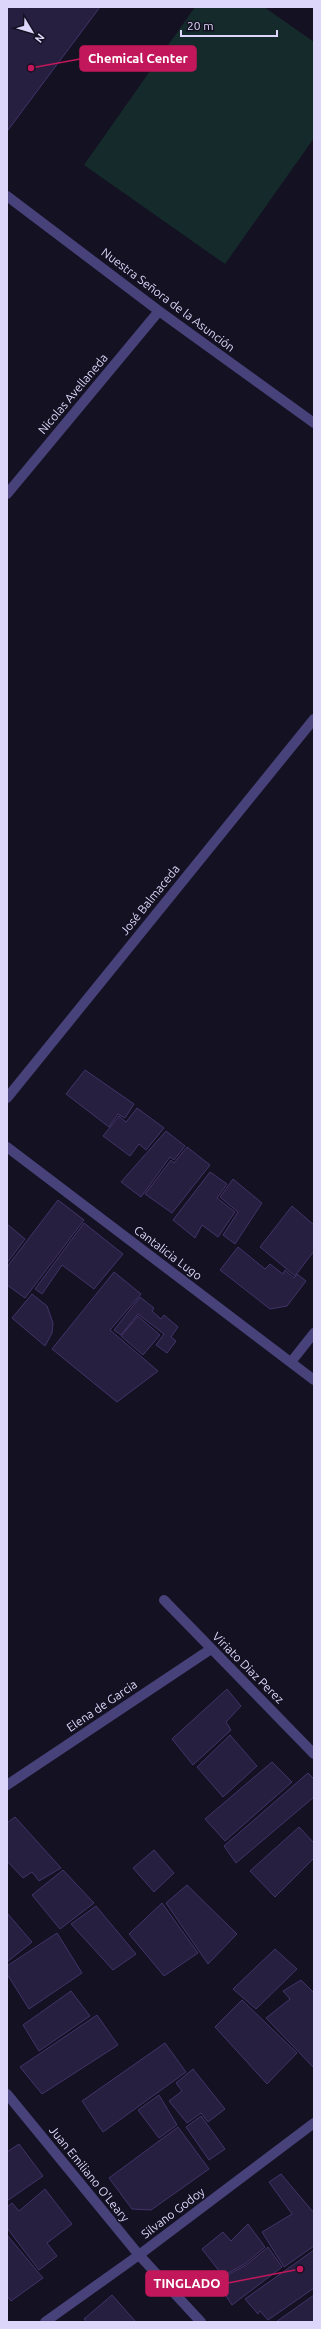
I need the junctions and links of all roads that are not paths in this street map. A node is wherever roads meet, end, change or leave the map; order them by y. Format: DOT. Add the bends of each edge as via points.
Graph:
graph roads {
  1 [pos="7,196"];
  2 [pos="159,311"];
  3 [pos="314,423"];
  4 [pos="7,494"];
  5 [pos="314,720"];
  6 [pos="7,1098"];
  7 [pos="7,1147"];
  8 [pos="314,1333"];
  9 [pos="291,1362"];
  10 [pos="314,1380"];
  11 [pos="164,1600"];
  12 [pos="211,1649"];
  13 [pos="314,1754"];
  14 [pos="7,1785"];
  15 [pos="7,2094"];
  16 [pos="314,2123"];
  17 [pos="139,2255"];
  18 [pos="45,2322"];
  19 [pos="201,2322"];
  1 -- 2 [label="street, Nuestra Señora de la Asunción"];
  2 -- 3 [label="street, Nuestra Señora de la Asunción"];
  2 -- 4 [label="street, Nicolas Avellaneda"];
  5 -- 6 [label="street, José Balmaceda"];
  7 -- 9 [label="street, Cantalicia Lugo"];
  8 -- 9 [label="street"];
  9 -- 10 [label="street, Cantalicia Lugo"];
  11 -- 12 [label="street, Viriato Diaz Perez"];
  12 -- 13 [label="street, Viriato Diaz Perez"];
  12 -- 14 [label="street, Elena de Garcia"];
  15 -- 17 [label="street, Juan Emiliano O'Leary"];
  16 -- 17 [label="street, Silvano Godoy"];
  17 -- 18 [label="street, Silvano Godoy"];
  17 -- 19 [label="street, Juan Emiliano O'Leary"];
}
